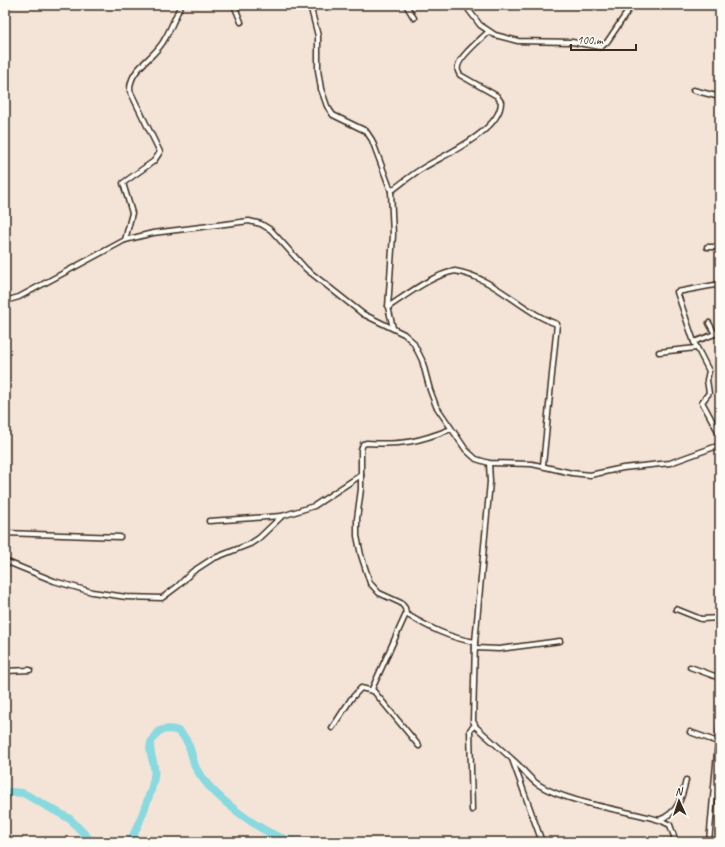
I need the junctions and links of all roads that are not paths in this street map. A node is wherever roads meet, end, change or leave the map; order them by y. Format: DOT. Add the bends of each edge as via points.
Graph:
graph roads {
  1 [pos="181,5"];
  2 [pos="234,5"];
  3 [pos="310,5"];
  4 [pos="406,5"];
  5 [pos="465,5"];
  6 [pos="632,5"];
  7 [pos="414,18"];
  8 [pos="241,22"];
  9 [pos="488,32"];
  10 [pos="693,90"];
  11 [pos="720,97"];
  12 [pos="391,192"];
  13 [pos="125,240"];
  14 [pos="707,247"];
  15 [pos="720,247"];
  16 [pos="720,284"];
  17 [pos="5,301"];
  18 [pos="388,307"];
  19 [pos="709,323"];
  20 [pos="393,328"];
  21 [pos="718,333"];
  22 [pos="694,342"];
  23 [pos="696,348"];
  24 [pos="659,352"];
  25 [pos="451,429"];
  26 [pos="720,435"];
  27 [pos="720,445"];
  28 [pos="489,463"];
  29 [pos="542,466"];
  30 [pos="361,475"];
  31 [pos="282,516"];
  32 [pos="209,521"];
  33 [pos="5,533"];
  34 [pos="120,537"];
  35 [pos="5,562"];
  36 [pos="676,609"];
  37 [pos="406,614"];
  38 [pos="720,618"];
  39 [pos="560,641"];
  40 [pos="475,642"];
  41 [pos="475,648"];
  42 [pos="690,668"];
  43 [pos="30,670"];
  44 [pos="5,671"];
  45 [pos="720,678"];
  46 [pos="373,691"];
  47 [pos="720,722"];
  48 [pos="475,725"];
  49 [pos="332,728"];
  50 [pos="690,732"];
  51 [pos="718,742"];
  52 [pos="419,746"];
  53 [pos="512,759"];
  54 [pos="686,780"];
  55 [pos="472,810"];
  56 [pos="659,820"];
  57 [pos="542,842"];
  58 [pos="676,842"];
  59 [pos="708,842"];
  1 -- 13 [label="street" via="162,43 131,79 130,91 160,152 154,161 123,183 132,213"];
  2 -- 8 [label="street" via="238,20"];
  3 -- 12 [label="street" via="318,36 321,89 327,106 333,115 366,131 372,140"];
  4 -- 7 [label="street"];
  5 -- 9 [label="street"];
  6 -- 9 [label="street" via="601,47 572,42 518,41"];
  9 -- 12 [label="street" via="464,57 457,70 460,75 497,96 501,107 476,137 422,168"];
  10 -- 11 [label="street"];
  12 -- 18 [label="street" via="393,235"];
  13 -- 17 [label="street"];
  13 -- 20 [label="street" via="153,233 218,224 248,221 261,224 271,230 306,269 345,301 363,314"];
  14 -- 15 [label="street"];
  16 -- 22 [label="street" via="677,292"];
  18 -- 20 [label="street"];
  18 -- 29 [label="street" via="428,282 455,271 493,285 557,324"];
  19 -- 21 [label="street"];
  20 -- 25 [label="street" via="413,342 436,406"];
  21 -- 22 [label="street"];
  22 -- 23 [label="street"];
  23 -- 24 [label="street"];
  23 -- 26 [label="street" via="709,370 709,394 702,402"];
  25 -- 28 [label="street" via="476,459"];
  25 -- 30 [label="street" via="426,439 397,444 363,444"];
  27 -- 29 [label="street" via="670,463 623,468 604,474 572,473"];
  28 -- 29 [label="street"];
  28 -- 40 [label="street" via="490,482"];
  30 -- 31 [label="street" via="314,506"];
  30 -- 37 [label="street" via="357,519 361,555 370,582 379,594 401,603"];
  31 -- 32 [label="street"];
  31 -- 35 [label="street" via="259,538 212,559 192,572 162,598 126,597 92,592"];
  33 -- 34 [label="street"];
  36 -- 38 [label="street" via="701,619"];
  37 -- 40 [label="street" via="457,640"];
  37 -- 46 [label="street" via="373,685"];
  39 -- 41 [label="street" via="499,649"];
  40 -- 41 [label="street"];
  41 -- 48 [label="street"];
  42 -- 45 [label="street"];
  43 -- 44 [label="street"];
  46 -- 49 [label="street" via="361,688"];
  46 -- 52 [label="street"];
  47 -- 51 [label="street"];
  48 -- 53 [label="street"];
  48 -- 55 [label="street" via="470,730"];
  50 -- 51 [label="street"];
  51 -- 59 [label="street"];
  53 -- 56 [label="street" via="538,785 560,795"];
  53 -- 57 [label="street"];
  54 -- 56 [label="street" via="676,810"];
  56 -- 58 [label="street" via="670,824"];
}
